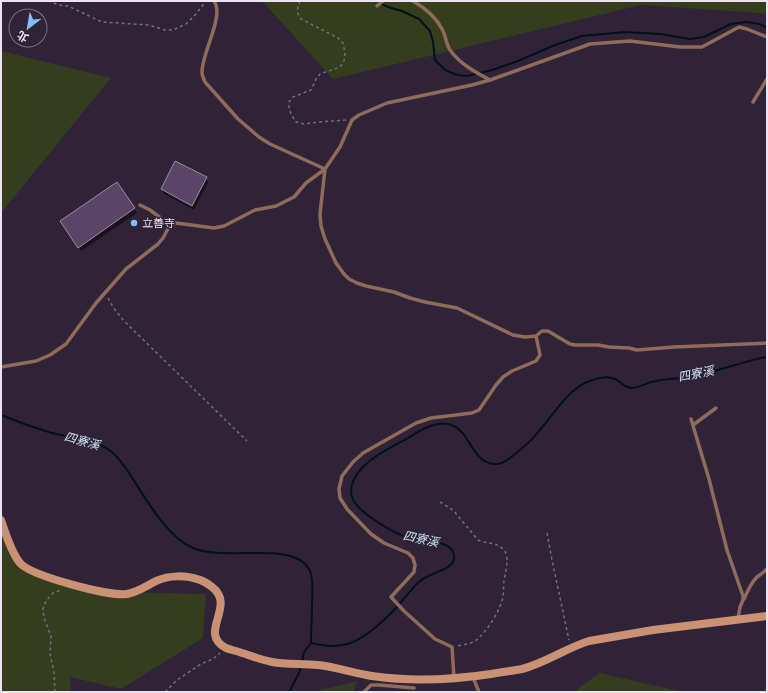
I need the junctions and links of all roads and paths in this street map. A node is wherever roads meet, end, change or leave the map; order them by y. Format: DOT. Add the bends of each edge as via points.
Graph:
graph roads {
  1 [pos="48,1"];
  2 [pos="206,1"];
  3 [pos="214,1"];
  4 [pos="300,1"];
  5 [pos="383,1"];
  6 [pos="413,1"];
  7 [pos="377,6"];
  8 [pos="767,37"];
  9 [pos="767,79"];
  10 [pos="490,80"];
  11 [pos="754,102"];
  12 [pos="352,120"];
  13 [pos="325,169"];
  14 [pos="140,205"];
  15 [pos="170,225"];
  16 [pos="104,293"];
  17 [pos="536,336"];
  18 [pos="767,343"];
  19 [pos="1,367"];
  20 [pos="716,408"];
  21 [pos="691,418"];
  22 [pos="693,425"];
  23 [pos="247,441"];
  24 [pos="440,502"];
  25 [pos="1,520"];
  26 [pos="547,532"];
  27 [pos="767,569"];
  28 [pos="71,584"];
  29 [pos="743,600"];
  30 [pos="767,616"];
  31 [pos="738,619"];
  32 [pos="452,647"];
  33 [pos="226,648"];
  34 [pos="571,648"];
  35 [pos="473,676"];
  36 [pos="454,678"];
  37 [pos="414,687"];
  38 [pos="55,692"];
  39 [pos="165,692"];
  40 [pos="364,692"];
  41 [pos="479,692"];
  1 -- 2 [label="path" via="68,6 102,22 149,25 173,30 186,24"];
  3 -- 13 [label="lane" via="217,11 203,64 202,75 205,82 238,119 259,137"];
  4 -- 12 [label="path" via="298,16 338,38 343,43 345,53 340,67 320,74 311,90 293,97 289,102 289,110 296,122 304,124"];
  5 -- 7 [label="lane"];
  6 -- 10 [label="lane" via="433,16 442,29 448,48 456,58 466,67"];
  8 -- 10 [label="lane" via="739,27 702,47 630,41 590,44"];
  9 -- 11 [label="lane"];
  10 -- 12 [label="lane" via="388,103"];
  12 -- 13 [label="lane" via="340,147"];
  13 -- 15 [label="lane" via="306,183 294,197 276,206 254,210 224,226 214,228 176,223"];
  13 -- 17 [label="lane" via="321,226 336,263 349,279 410,298 457,308 513,335"];
  14 -- 15 [label="lane"];
  15 -- 16 [label="lane" via="158,244 126,270"];
  16 -- 19 [label="lane" via="66,344 36,361"];
  16 -- 23 [label="path" via="124,321"];
  17 -- 18 [label="lane" via="542,331 548,331 570,344 637,350"];
  17 -- 32 [label="lane" via="540,354 536,361 503,377 479,410 416,423 363,453 342,476 340,498 347,509 371,534 413,558 414,572 391,597 435,639"];
  20 -- 22 [label="lane"];
  21 -- 22 [label="lane"];
  22 -- 29 [label="lane"];
  24 -- 32 [label="path" via="453,510 478,540 502,548 507,558 503,597 486,630 474,641"];
  25 -- 28 [label="street" via="16,559 22,566"];
  26 -- 34 [label="path"];
  27 -- 29 [label="lane" via="751,584"];
  28 -- 33 [label="street" via="111,594 126,594 136,592 166,577 178,576 200,580 216,589 220,597 221,608 214,630 219,643"];
  28 -- 38 [label="path" via="53,594 43,609 51,636 50,654"];
  29 -- 31 [label="lane"];
  30 -- 31 [label="street"];
  31 -- 34 [label="street" via="589,641"];
  32 -- 36 [label="lane"];
  33 -- 37 [label="street" via="273,663 319,665"];
  33 -- 39 [label="path" via="213,659 200,664 177,680"];
  34 -- 35 [label="street" via="530,667"];
  35 -- 36 [label="street"];
  35 -- 41 [label="lane"];
  36 -- 37 [label="street"];
  37 -- 40 [label="lane" via="379,684"];
}
